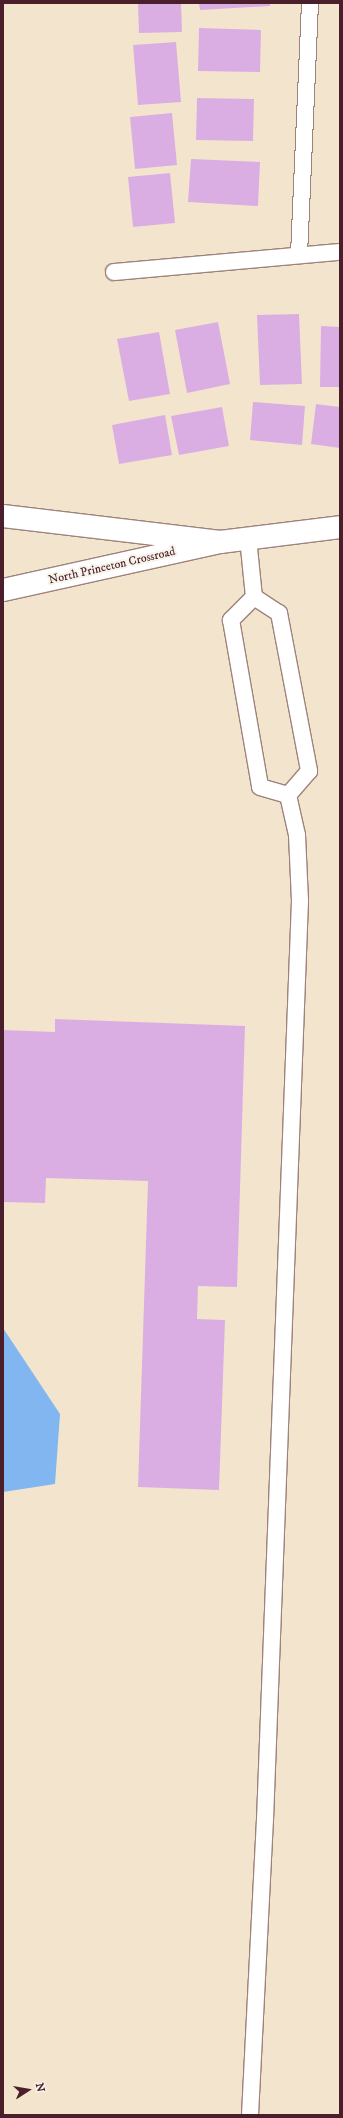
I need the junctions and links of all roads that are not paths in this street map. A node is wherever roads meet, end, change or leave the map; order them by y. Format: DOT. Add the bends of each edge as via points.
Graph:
graph roads {
  1 [pos="310,3"];
  2 [pos="340,252"];
  3 [pos="298,255"];
  4 [pos="114,272"];
  5 [pos="3,516"];
  6 [pos="340,527"];
  7 [pos="248,538"];
  8 [pos="220,542"];
  9 [pos="3,590"];
  10 [pos="254,597"];
  11 [pos="288,795"];
  12 [pos="250,2115"];
  1 -- 3 [label="lane"];
  2 -- 3 [label="lane"];
  3 -- 4 [label="lane"];
  5 -- 8 [label="street, North Princeton Crossroad"];
  6 -- 7 [label="street, North Princeton Crossroad"];
  7 -- 8 [label="street, North Princeton Crossroad"];
  7 -- 10 [label="lane"];
  8 -- 9 [label="street, North Princeton Crossroad"];
  10 -- 11 [label="lane" via="279,614 309,771"];
  10 -- 11 [label="lane" via="231,620 232,627 260,787"];
  11 -- 12 [label="lane" via="297,835 300,908 265,1820"];
}
